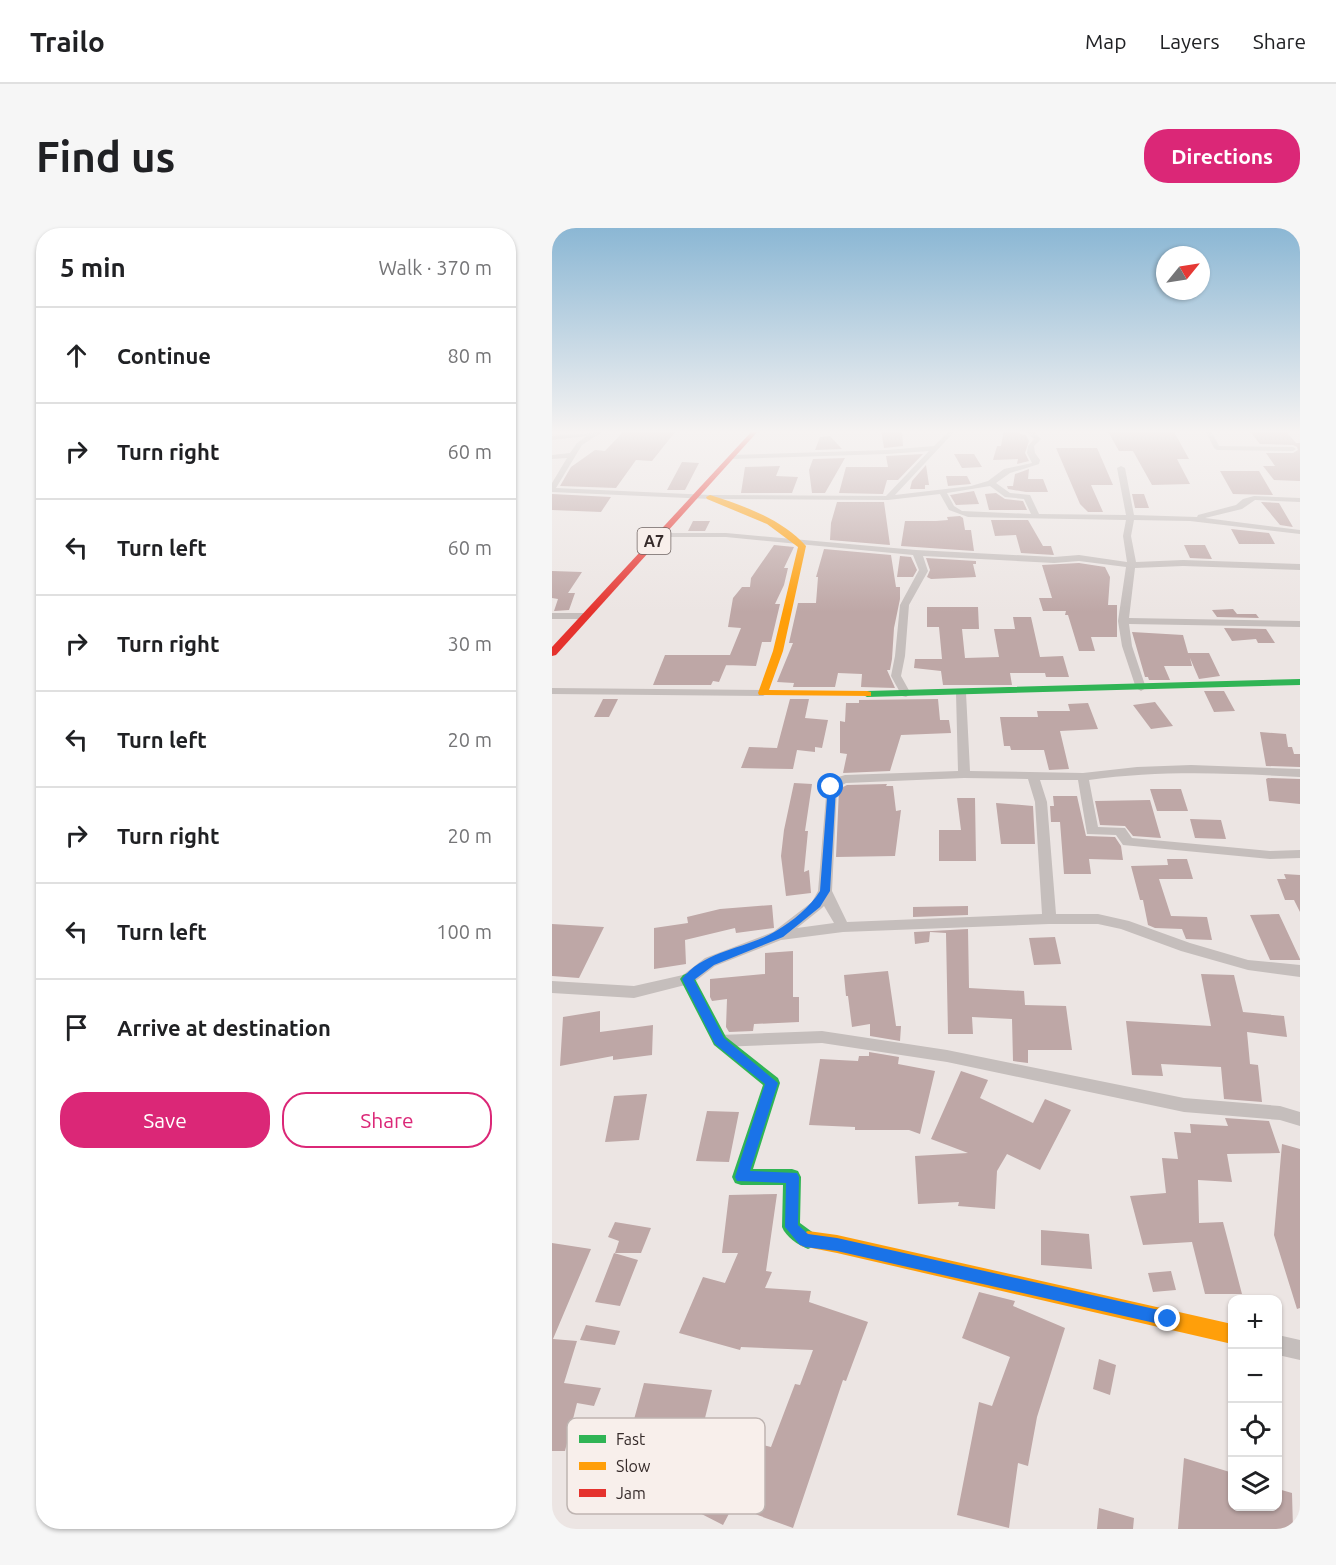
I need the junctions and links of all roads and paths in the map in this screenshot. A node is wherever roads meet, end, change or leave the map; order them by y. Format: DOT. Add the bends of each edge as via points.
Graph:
graph roads {
  1 [pos="587,491"];
  2 [pos="699,491"];
  3 [pos="895,491"];
  4 [pos="943,491"];
  5 [pos="1002,491"];
  6 [pos="1125,491"];
  7 [pos="694,496"];
  8 [pos="710,497"];
  9 [pos="888,498"];
  10 [pos="1300,500"];
  11 [pos="1036,516"];
  12 [pos="1130,518"];
  13 [pos="1190,519"];
  14 [pos="1300,532"];
  15 [pos="659,535"];
  16 [pos="800,543"];
  17 [pos="916,553"];
  18 [pos="1132,565"];
  19 [pos="1300,567"];
  20 [pos="552,616"];
  21 [pos="586,616"];
  22 [pos="1123,621"];
  23 [pos="1300,624"];
  24 [pos="552,653"];
  25 [pos="1300,682"];
  26 [pos="1141,688"];
  27 [pos="552,691"];
  28 [pos="763,693"];
  29 [pos="961,693"];
  30 [pos="906,694"];
  31 [pos="1300,773"];
  32 [pos="964,774"];
  33 [pos="1033,776"];
  34 [pos="1083,777"];
  35 [pos="1300,854"];
  36 [pos="825,891"];
  37 [pos="1049,919"];
  38 [pos="843,927"];
  39 [pos="779,934"];
  40 [pos="1300,971"];
  41 [pos="688,979"];
  42 [pos="552,987"];
  43 [pos="720,1041"];
  44 [pos="1300,1119"];
  45 [pos="1228,1333"];
  46 [pos="1282,1346"];
  47 [pos="1300,1350"];
  1 -- 7 [label="street"];
  2 -- 7 [label="main road, A7"];
  3 -- 9 [label="street"];
  4 -- 9 [label="street"];
  4 -- 11 [label="street" via="951,510 961,514"];
  5 -- 11 [label="street" via="1027,497"];
  6 -- 12 [label="street"];
  7 -- 8 [label="street"];
  7 -- 15 [label="main road, A7"];
  8 -- 9 [label="street"];
  8 -- 16 [label="main road" via="782,526"];
  10 -- 13 [label="street" via="1254,498 1224,512"];
  11 -- 12 [label="street"];
  12 -- 13 [label="street"];
  12 -- 18 [label="street" via="1127,536"];
  13 -- 14 [label="street"];
  15 -- 16 [label="street" via="726,535"];
  15 -- 21 [label="main road, A7"];
  16 -- 17 [label="street"];
  16 -- 28 [label="main road" via="802,549 778,651"];
  17 -- 18 [label="street" via="1080,558"];
  17 -- 30 [label="street" via="924,571 906,598 896,676"];
  18 -- 19 [label="street"];
  18 -- 22 [label="street"];
  20 -- 21 [label="street"];
  21 -- 24 [label="main road, A7"];
  22 -- 23 [label="street"];
  22 -- 26 [label="street"];
  25 -- 26 [label="main road"];
  26 -- 29 [label="main road"];
  27 -- 28 [label="street"];
  28 -- 30 [label="main road"];
  29 -- 30 [label="main road"];
  29 -- 32 [label="street"];
  31 -- 34 [label="street" via="1121,770"];
  32 -- 33 [label="street"];
  32 -- 36 [label="street" via="836,782 831,787"];
  33 -- 34 [label="street"];
  33 -- 37 [label="street" via="1041,802"];
  34 -- 35 [label="street" via="1092,831 1120,831 1128,842 1270,855"];
  36 -- 38 [label="street"];
  36 -- 39 [label="street" via="816,905"];
  37 -- 38 [label="street"];
  37 -- 40 [label="street" via="1098,919 1248,965"];
  38 -- 39 [label="street"];
  39 -- 41 [label="street" via="710,962"];
  41 -- 42 [label="street" via="634,992"];
  41 -- 43 [label="main road"];
  43 -- 44 [label="street" via="822,1037 947,1056 1184,1105 1281,1113"];
  43 -- 45 [label="main road" via="772,1083 741,1177 792,1177 792,1227 805,1240"];
  46 -- 47 [label="street"];
}
